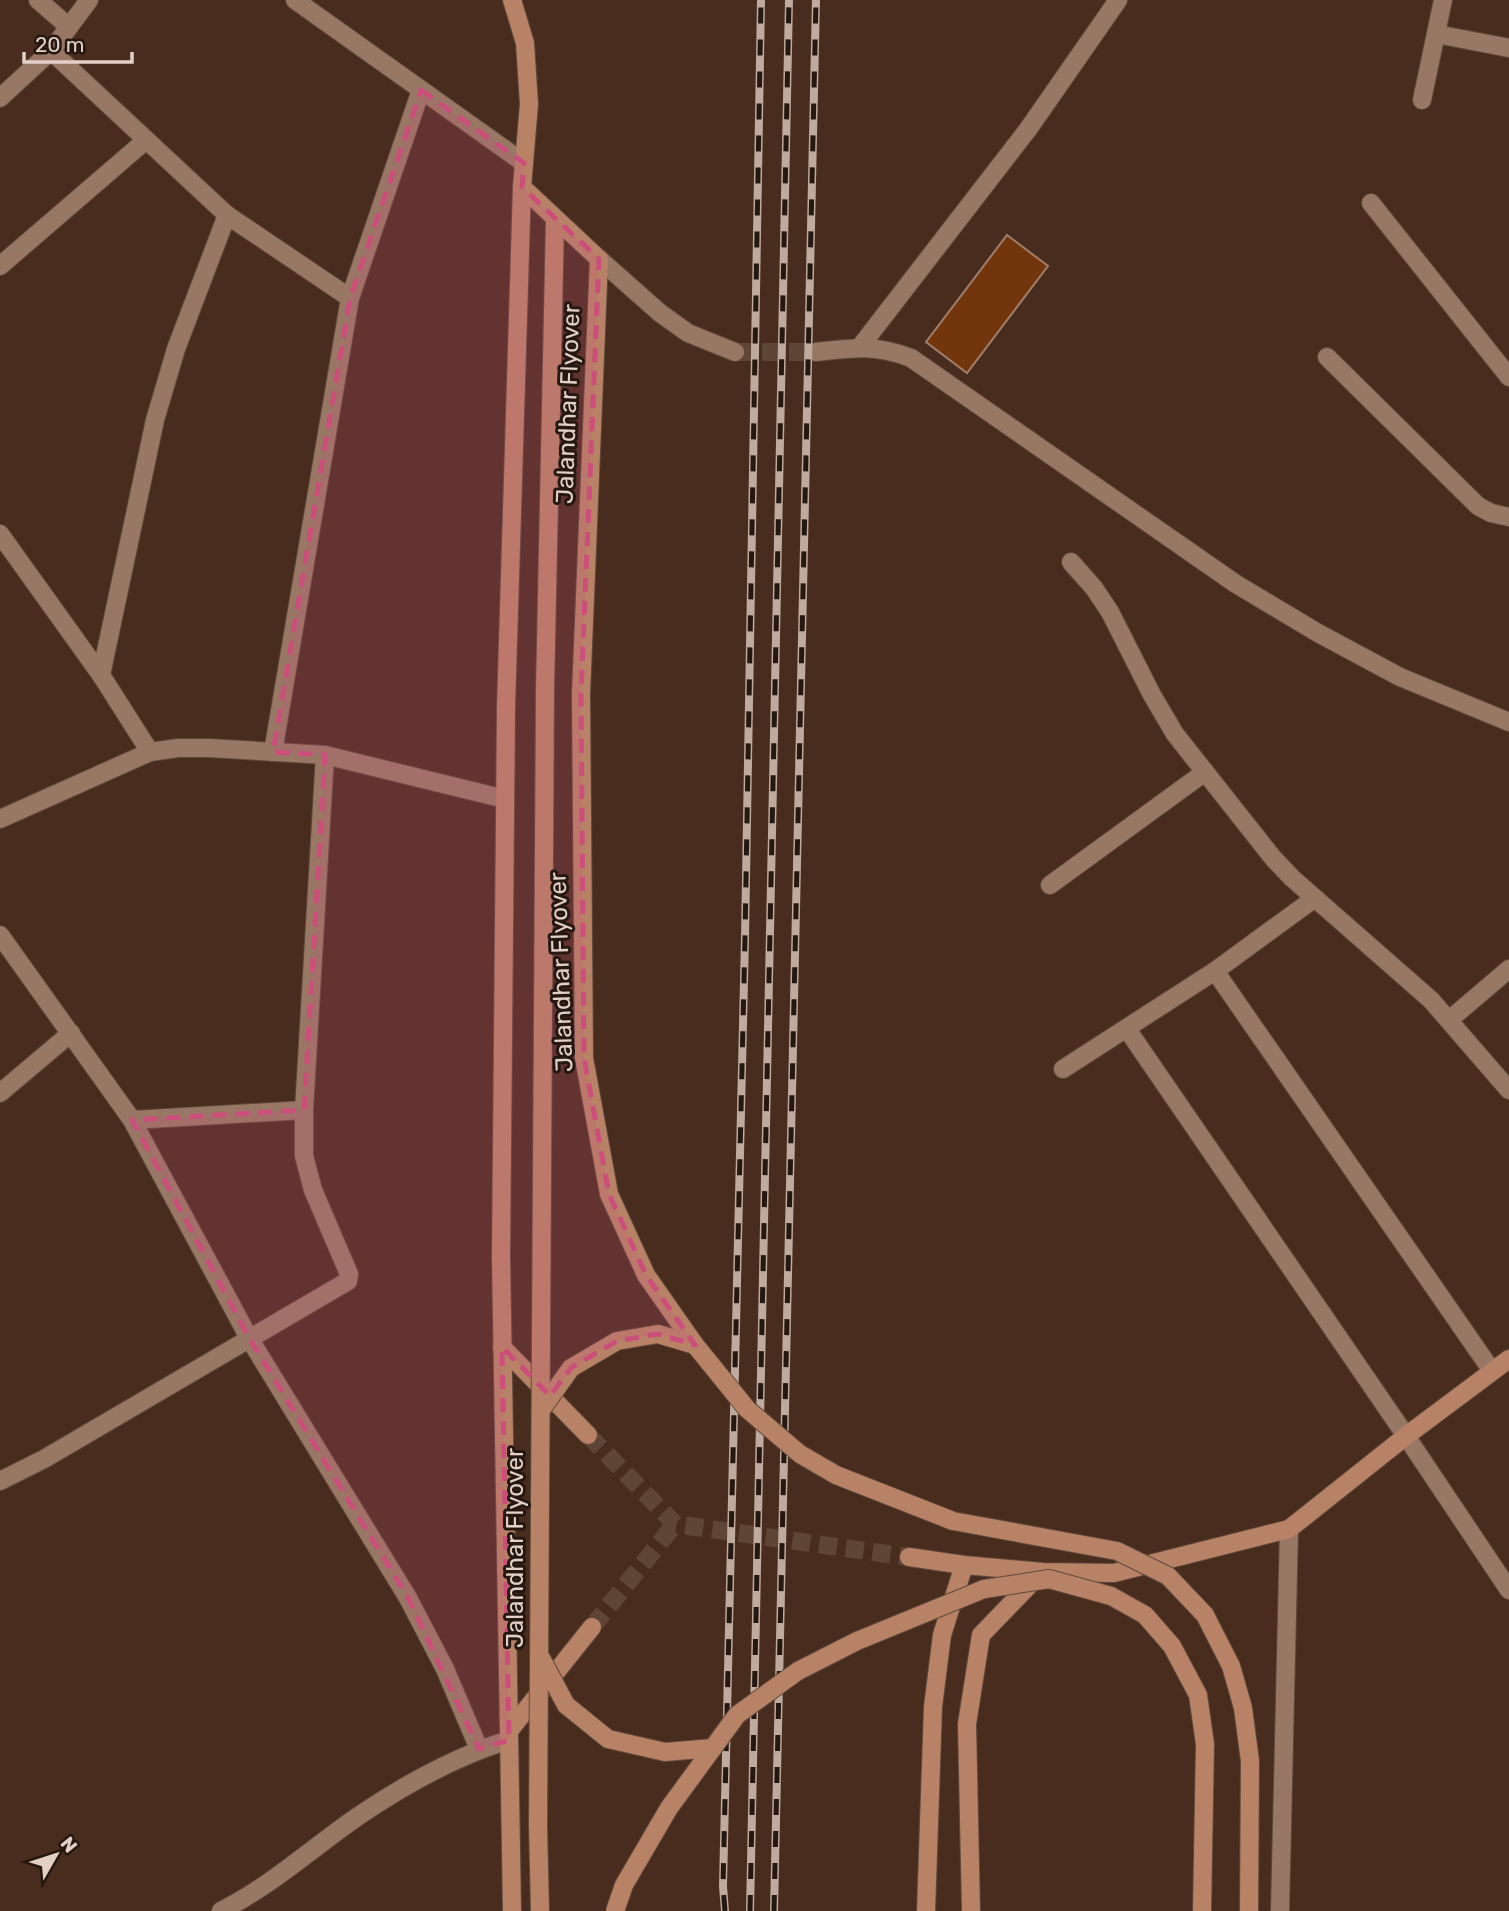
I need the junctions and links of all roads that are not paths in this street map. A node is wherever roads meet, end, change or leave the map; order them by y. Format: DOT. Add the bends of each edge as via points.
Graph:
graph roads {
  1 [pos="38,0"];
  2 [pos="89,0"];
  3 [pos="295,0"];
  4 [pos="512,0"];
  5 [pos="1118,0"];
  6 [pos="1443,0"];
  7 [pos="69,27"];
  8 [pos="1436,34"];
  9 [pos="1509,48"];
  10 [pos="51,51"];
  11 [pos="421,90"];
  12 [pos="0,98"];
  13 [pos="1422,100"];
  14 [pos="145,141"];
  15 [pos="524,163"];
  16 [pos="522,187"];
  17 [pos="1371,203"];
  18 [pos="227,215"];
  19 [pos="555,219"];
  20 [pos="599,259"];
  21 [pos="0,266"];
  22 [pos="350,298"];
  23 [pos="860,347"];
  24 [pos="735,352"];
  25 [pos="816,352"];
  26 [pos="1327,357"];
  27 [pos="1509,377"];
  28 [pos="1509,517"];
  29 [pos="0,534"];
  30 [pos="1071,562"];
  31 [pos="100,675"];
  32 [pos="1509,722"];
  33 [pos="150,752"];
  34 [pos="273,752"];
  35 [pos="325,755"];
  36 [pos="1205,772"];
  37 [pos="505,799"];
  38 [pos="0,818"];
  39 [pos="1050,885"];
  40 [pos="1315,898"];
  41 [pos="0,935"];
  42 [pos="1509,969"];
  43 [pos="1214,971"];
  44 [pos="1449,1020"];
  45 [pos="1127,1029"];
  46 [pos="71,1033"];
  47 [pos="1063,1069"];
  48 [pos="1509,1090"];
  49 [pos="0,1093"];
  50 [pos="304,1110"];
  51 [pos="132,1120"];
  52 [pos="249,1338"];
  53 [pos="695,1345"];
  54 [pos="502,1347"];
  55 [pos="1509,1359"];
  56 [pos="1492,1371"];
  57 [pos="541,1410"];
  58 [pos="588,1435"];
  59 [pos="1406,1436"];
  60 [pos="0,1481"];
  61 [pos="1289,1529"];
  62 [pos="909,1556"];
  63 [pos="964,1565"];
  64 [pos="1042,1572"];
  65 [pos="1509,1590"];
  66 [pos="592,1627"];
  67 [pos="539,1656"];
  68 [pos="509,1736"];
  69 [pos="713,1748"];
  70 [pos="479,1749"];
  71 [pos="221,1911"];
  72 [pos="512,1911"];
  73 [pos="540,1911"];
  74 [pos="615,1911"];
  75 [pos="926,1911"];
  76 [pos="971,1911"];
  77 [pos="1202,1911"];
  78 [pos="1249,1911"];
  79 [pos="1280,1911"];
  1 -- 7 [label="street"];
  2 -- 7 [label="street"];
  3 -- 11 [label="street"];
  4 -- 15 [label="main road" via="525,43 529,104"];
  5 -- 23 [label="street" via="1028,128"];
  6 -- 8 [label="street"];
  7 -- 10 [label="street"];
  8 -- 9 [label="street"];
  8 -- 13 [label="street"];
  10 -- 12 [label="street"];
  10 -- 14 [label="street"];
  11 -- 15 [label="street"];
  11 -- 22 [label="street"];
  14 -- 18 [label="street"];
  14 -- 21 [label="street"];
  15 -- 16 [label="main road"];
  16 -- 19 [label="main road"];
  16 -- 37 [label="main road"];
  17 -- 27 [label="street"];
  18 -- 22 [label="street"];
  18 -- 31 [label="street" via="176,349 155,420"];
  19 -- 20 [label="main road"];
  19 -- 57 [label="main road, Jalandhar Flyover, bridge" via="545,690"];
  20 -- 24 [label="street" via="660,313 688,332"];
  20 -- 53 [label="main road, Jalandhar Flyover, bridge" via="581,694 584,1058 610,1194 646,1275"];
  22 -- 34 [label="street"];
  23 -- 25 [label="street"];
  23 -- 32 [label="street" via="888,349 911,358 1236,584 1318,633 1400,677"];
  26 -- 28 [label="street" via="1478,506"];
  29 -- 31 [label="street"];
  30 -- 36 [label="street" via="1110,611 1175,734"];
  31 -- 33 [label="street"];
  33 -- 34 [label="street" via="178,748"];
  33 -- 38 [label="street"];
  34 -- 35 [label="street"];
  35 -- 37 [label="street"];
  35 -- 50 [label="street"];
  36 -- 39 [label="street"];
  36 -- 40 [label="street" via="1273,858"];
  37 -- 54 [label="main road"];
  40 -- 43 [label="street"];
  40 -- 44 [label="street"];
  41 -- 46 [label="street"];
  42 -- 44 [label="street"];
  43 -- 45 [label="street"];
  43 -- 56 [label="street"];
  44 -- 48 [label="street"];
  45 -- 47 [label="street"];
  45 -- 59 [label="street"];
  46 -- 49 [label="street"];
  46 -- 51 [label="street"];
  50 -- 51 [label="street"];
  50 -- 52 [label="street" via="304,1156 310,1179 350,1278"];
  51 -- 52 [label="street"];
  52 -- 60 [label="street"];
  52 -- 70 [label="street" via="408,1598"];
  53 -- 57 [label="main road, bridge" via="658,1334 617,1341 571,1368"];
  53 -- 78 [label="main road, Jalandhar Flyover, bridge" via="747,1409 800,1454 836,1475 953,1521 1117,1551 1168,1576 1205,1615 1231,1667 1243,1708 1250,1761"];
  54 -- 58 [label="main road"];
  54 -- 68 [label="main road"];
  55 -- 56 [label="main road"];
  56 -- 59 [label="main road"];
  57 -- 67 [label="main road, Jalandhar Flyover, bridge"];
  59 -- 61 [label="main road"];
  59 -- 65 [label="street"];
  61 -- 64 [label="main road" via="1114,1573"];
  61 -- 79 [label="street"];
  62 -- 63 [label="main road"];
  63 -- 64 [label="main road"];
  63 -- 75 [label="main road" via="942,1636 933,1707"];
  64 -- 76 [label="main road" via="981,1635 967,1724"];
  66 -- 68 [label="main road"];
  67 -- 69 [label="main road, bridge" via="566,1705 608,1739 665,1752"];
  67 -- 73 [label="main road, Jalandhar Flyover, bridge"];
  68 -- 70 [label="street"];
  68 -- 72 [label="main road"];
  69 -- 74 [label="main road, bridge" via="669,1808 624,1885"];
  69 -- 77 [label="main road, bridge" via="737,1715 798,1671 857,1641 984,1589 1049,1578 1111,1596 1145,1615 1172,1646 1198,1695 1205,1744"];
  70 -- 71 [label="street" via="396,1792 279,1877"];
}
